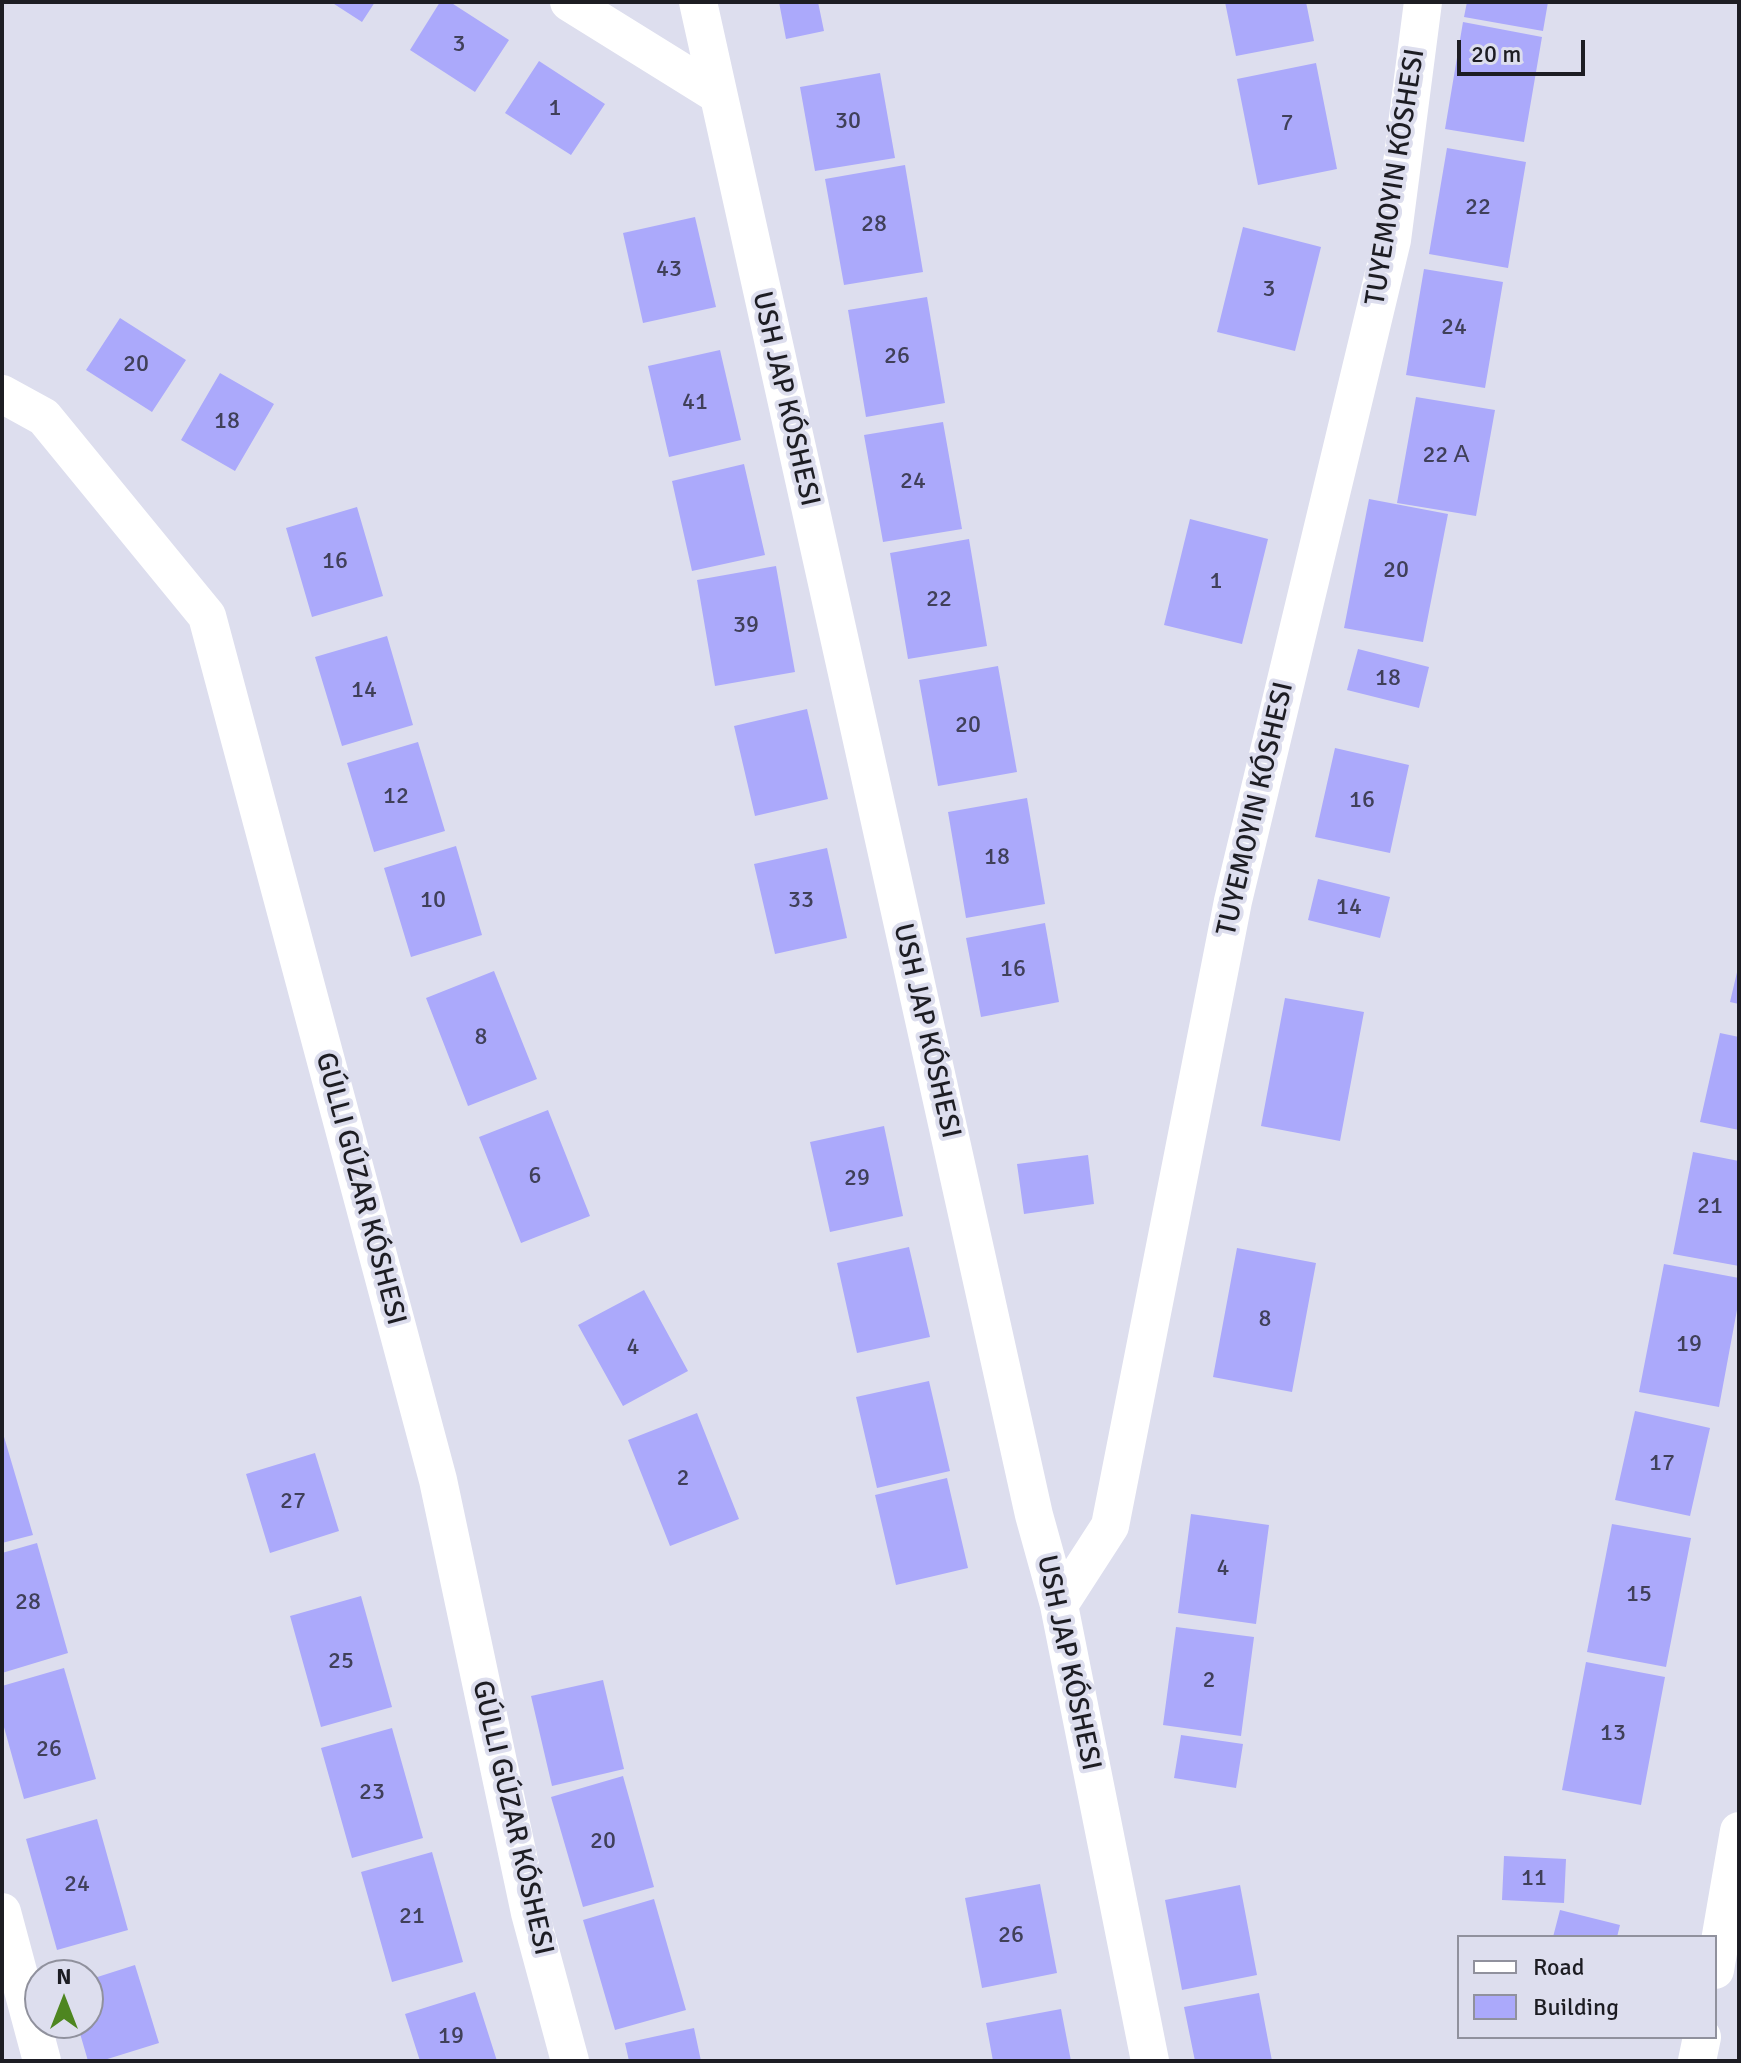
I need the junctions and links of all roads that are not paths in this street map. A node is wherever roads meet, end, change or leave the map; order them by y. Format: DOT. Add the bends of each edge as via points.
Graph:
graph roads {
  1 [pos="569,2"];
  2 [pos="698,2"];
  3 [pos="1423,2"];
  4 [pos="717,94"];
  5 [pos="2,394"];
  6 [pos="1059,1605"];
  7 [pos="1739,1831"];
  8 [pos="2,1912"];
  9 [pos="1717,1958"];
  10 [pos="1702,2039"];
  11 [pos="42,2061"];
  12 [pos="570,2061"];
  13 [pos="1150,2061"];
  14 [pos="1697,2061"];
  1 -- 4 [label="street"];
  2 -- 4 [label="street, USH JAP KÓSHESI"];
  3 -- 6 [label="street" via="1392,240 1233,901 1110,1526"];
  4 -- 6 [label="street, USH JAP KÓSHESI" via="1031,1500"];
  5 -- 12 [label="street, GÚLLI GÚZAR KÓSHESI" via="44,417 207,616 438,1480 530,1913"];
  6 -- 13 [label="street, USH JAP KÓSHESI"];
  7 -- 9 [label="street"];
  8 -- 11 [label="street"];
  10 -- 14 [label="street"];
}
